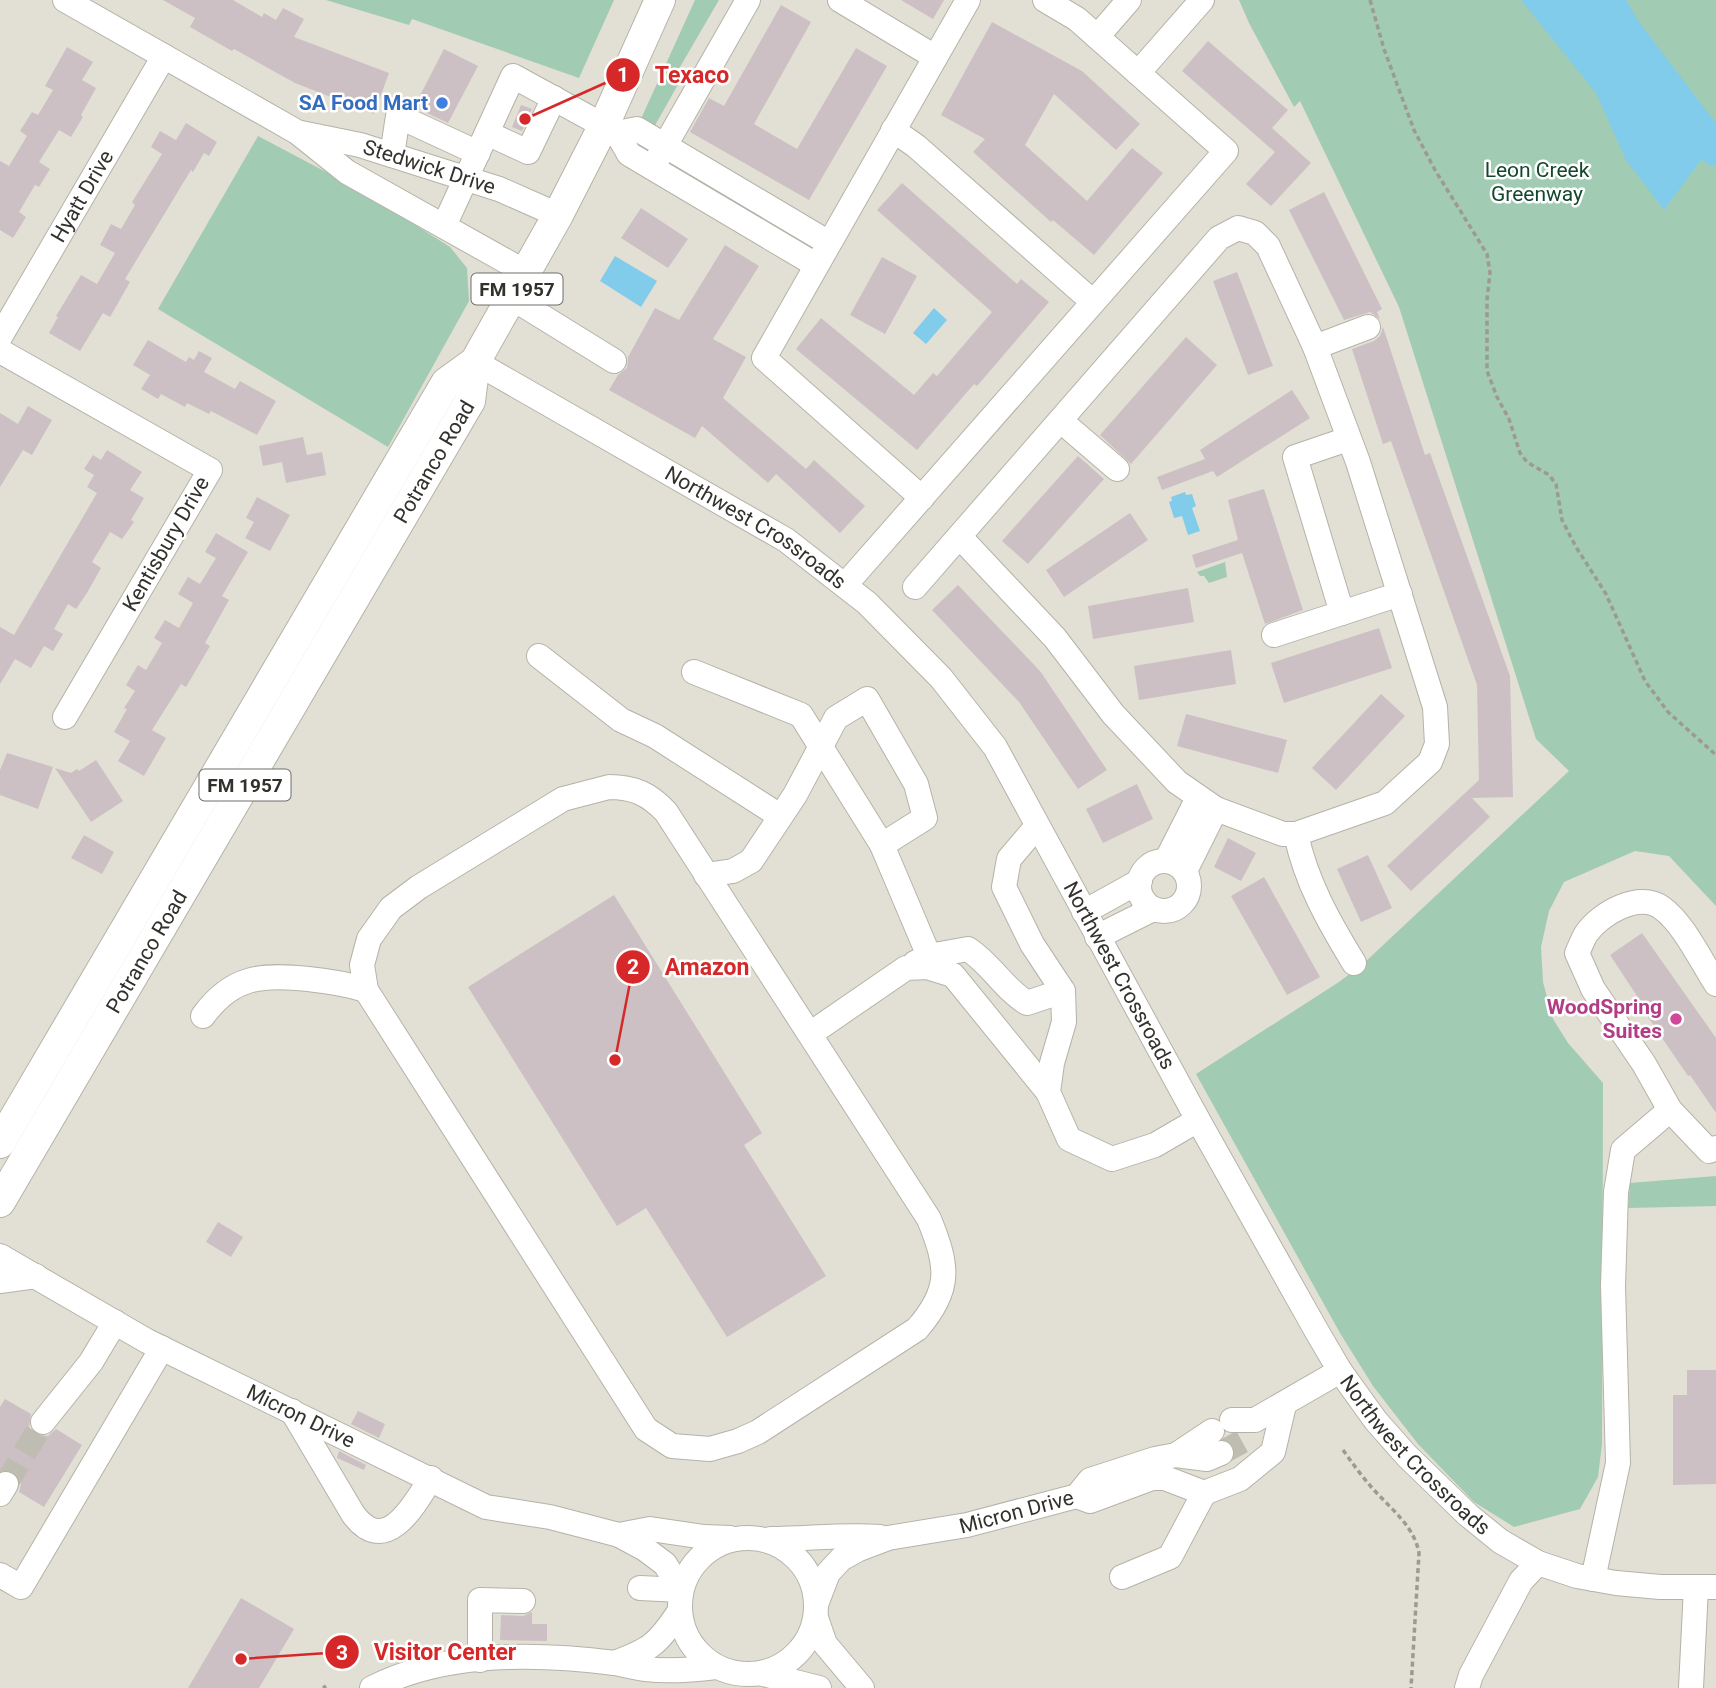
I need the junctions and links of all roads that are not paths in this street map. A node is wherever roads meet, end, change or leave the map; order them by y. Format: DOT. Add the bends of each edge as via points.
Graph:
graph roads {
  1 [pos="65,0"];
  2 [pos="660,0"];
  3 [pos="747,0"];
  4 [pos="840,0"];
  5 [pos="968,0"];
  6 [pos="1045,0"];
  7 [pos="1129,0"];
  8 [pos="1202,0"];
  9 [pos="1097,37"];
  10 [pos="164,56"];
  11 [pos="935,57"];
  12 [pos="1138,73"];
  13 [pos="554,98"];
  14 [pos="611,129"];
  15 [pos="893,130"];
  16 [pos="296,132"];
  17 [pos="483,143"];
  18 [pos="665,144"];
  19 [pos="392,155"];
  20 [pos="653,168"];
  21 [pos="467,179"];
  22 [pos="558,215"];
  23 [pos="444,226"];
  24 [pos="829,243"];
  25 [pos="816,265"];
  26 [pos="527,272"];
  27 [pos="511,301"];
  28 [pos="1093,302"];
  29 [pos="1368,327"];
  30 [pos="0,337"];
  31 [pos="1315,346"];
  32 [pos="0,351"];
  33 [pos="614,361"];
  34 [pos="475,362"];
  35 [pos="1061,421"];
  36 [pos="1348,439"];
  37 [pos="1116,469"];
  38 [pos="922,498"];
  39 [pos="960,537"];
  40 [pos="845,585"];
  41 [pos="915,587"];
  42 [pos="1399,594"];
  43 [pos="1342,613"];
  44 [pos="1274,635"];
  45 [pos="539,656"];
  46 [pos="694,672"];
  47 [pos="65,717"];
  48 [pos="822,748"];
  49 [pos="1207,803"];
  50 [pos="780,816"];
  51 [pos="1037,826"];
  52 [pos="1296,834"];
  53 [pos="882,845"];
  54 [pos="1175,866"];
  55 [pos="706,875"];
  56 [pos="1140,881"];
  57 [pos="1153,909"];
  58 [pos="1084,912"];
  59 [pos="1097,937"];
  60 [pos="929,956"];
  61 [pos="1354,963"];
  62 [pos="906,968"];
  63 [pos="1716,984"];
  64 [pos="366,990"];
  65 [pos="1063,991"];
  66 [pos="203,1016"];
  67 [pos="810,1034"];
  68 [pos="1048,1092"];
  69 [pos="1670,1110"];
  70 [pos="1198,1121"];
  71 [pos="0,1143"];
  72 [pos="1716,1148"];
  73 [pos="0,1202"];
  74 [pos="0,1256"];
  75 [pos="36,1276"];
  76 [pos="0,1281"];
  77 [pos="114,1322"];
  78 [pos="162,1348"];
  79 [pos="1340,1371"];
  80 [pos="1284,1405"];
  81 [pos="292,1411"];
  82 [pos="43,1422"];
  83 [pos="431,1478"];
  84 [pos="1204,1493"];
  85 [pos="1077,1496"];
  86 [pos="619,1535"];
  87 [pos="750,1538"];
  88 [pos="888,1538"];
  89 [pos="1538,1563"];
  90 [pos="0,1575"];
  91 [pos="1122,1577"];
  92 [pos="1593,1579"];
  93 [pos="1706,1587"];
  94 [pos="640,1588"];
  95 [pos="523,1601"];
  96 [pos="680,1601"];
  97 [pos="816,1610"];
  98 [pos="480,1660"];
  99 [pos="614,1663"];
  100 [pos="723,1670"];
  101 [pos="763,1674"];
  102 [pos="372,1688"];
  103 [pos="692,1688"];
  104 [pos="819,1688"];
  105 [pos="862,1688"];
  106 [pos="1466,1688"];
  107 [pos="1690,1688"];
  1 -- 10 [label="street, Stedwick Drive"];
  2 -- 14 [label="main road, FM 1957"];
  3 -- 18 [label="street"];
  4 -- 11 [label="street"];
  5 -- 11 [label="street"];
  6 -- 9 [label="street"];
  7 -- 9 [label="street"];
  8 -- 12 [label="street"];
  9 -- 12 [label="street"];
  10 -- 16 [label="street, Stedwick Drive"];
  10 -- 30 [label="street, Hyatt Drive"];
  11 -- 15 [label="street"];
  12 -- 28 [label="street" via="1226,151"];
  13 -- 14 [label="street"];
  13 -- 17 [label="street" via="528,152"];
  13 -- 17 [label="street" via="513,76"];
  14 -- 18 [label="street" via="638,129"];
  14 -- 20 [label="street" via="629,154"];
  14 -- 22 [label="main road, FM 1957"];
  15 -- 24 [label="street"];
  15 -- 28 [label="street"];
  16 -- 19 [label="street, Stedwick Drive"];
  16 -- 23 [label="street, Stedwick Drive" via="347,172"];
  17 -- 19 [label="street" via="398,116"];
  17 -- 21 [label="street"];
  18 -- 20 [label="street"];
  18 -- 24 [label="street"];
  19 -- 21 [label="street, Stedwick Drive"];
  20 -- 25 [label="street"];
  21 -- 22 [label="street, Stedwick Drive"];
  21 -- 23 [label="street"];
  22 -- 26 [label="main road, FM 1957"];
  23 -- 26 [label="street, Stedwick Drive"];
  24 -- 25 [label="street"];
  25 -- 38 [label="street" via="764,358"];
  26 -- 27 [label="main road, FM 1957"];
  27 -- 33 [label="street"];
  27 -- 34 [label="main road, FM 1957"];
  28 -- 38 [label="street"];
  29 -- 31 [label="street"];
  31 -- 35 [label="street" via="1268,246 1255,233 1238,229 1219,238"];
  31 -- 36 [label="street"];
  32 -- 47 [label="street, Kentisbury Drive" via="210,470"];
  34 -- 40 [label="street, Northwest Crossroads" via="744,514"];
  34 -- 71 [label="main road, Potranco Road / FM 1957" via="446,383"];
  34 -- 73 [label="main road, Potranco Road / FM 1957" via="470,401"];
  35 -- 37 [label="street"];
  35 -- 39 [label="street"];
  36 -- 42 [label="street"];
  36 -- 43 [label="street" via="1295,457"];
  38 -- 40 [label="street"];
  39 -- 41 [label="street"];
  39 -- 49 [label="street" via="1055,638 1132,737 1177,782"];
  40 -- 51 [label="street, Northwest Crossroads" via="942,678 995,747"];
  42 -- 43 [label="street"];
  42 -- 52 [label="street" via="1435,707 1437,744 1430,762 1385,803"];
  43 -- 44 [label="street"];
  45 -- 50 [label="street" via="621,720 655,736"];
  46 -- 48 [label="street" via="801,715"];
  48 -- 50 [label="street"];
  48 -- 53 [label="street"];
  48 -- 53 [label="street" via="836,718 867,699 916,783 925,818"];
  49 -- 52 [label="street" via="1283,834"];
  49 -- 54 [label="street"];
  50 -- 55 [label="street" via="751,861 733,871"];
  51 -- 58 [label="street, Northwest Crossroads"];
  51 -- 65 [label="street" via="1009,859 1004,887 1032,944"];
  52 -- 61 [label="street" via="1305,871"];
  53 -- 60 [label="street"];
  54 -- 56 [label="street" via="1150,866"];
  54 -- 57 [label="street" via="1189,888 1181,904 1171,910"];
  55 -- 64 [label="street" via="653,799 630,787 610,787 563,799 390,908 369,939 362,965"];
  55 -- 67 [label="street"];
  56 -- 57 [label="street" via="1142,897"];
  56 -- 58 [label="street"];
  57 -- 59 [label="street"];
  58 -- 59 [label="street, Northwest Crossroads"];
  59 -- 70 [label="street, Northwest Crossroads"];
  60 -- 62 [label="street"];
  60 -- 65 [label="street" via="968,948 1027,1003"];
  62 -- 67 [label="street"];
  62 -- 68 [label="street" via="927,967 953,975"];
  63 -- 69 [label="street" via="1661,906 1641,902 1620,907 1587,933 1577,953 1593,989"];
  64 -- 66 [label="street" via="337,982 265,976 230,990"];
  64 -- 67 [label="street" via="646,1429 672,1446 710,1449 758,1432 916,1329 933,1310 942,1288 945,1269 929,1219"];
  65 -- 68 [label="street" via="1064,1022"];
  68 -- 70 [label="street" via="1069,1139 1112,1158 1155,1145"];
  69 -- 72 [label="street" via="1709,1150"];
  69 -- 92 [label="street" via="1623,1150 1616,1192 1613,1286 1618,1463"];
  70 -- 79 [label="street, Northwest Crossroads"];
  74 -- 75 [label="street, Micron Drive"];
  75 -- 76 [label="street"];
  75 -- 77 [label="street, Micron Drive"];
  77 -- 78 [label="street, Micron Drive"];
  77 -- 82 [label="street" via="91,1362"];
  78 -- 81 [label="street, Micron Drive"];
  78 -- 90 [label="street" via="21,1587"];
  79 -- 80 [label="street"];
  79 -- 89 [label="street, Northwest Crossroads" via="1416,1465 1500,1541"];
  80 -- 84 [label="street" via="1273,1451 1240,1479"];
  80 -- 85 [label="street, Micron Drive" via="1233,1433 1207,1459 1176,1455 1155,1459 1090,1480"];
  81 -- 83 [label="street, Micron Drive"];
  81 -- 83 [label="street" via="353,1514 372,1532 384,1531 403,1519"];
  83 -- 86 [label="street, Micron Drive" via="486,1507"];
  84 -- 85 [label="street" via="1165,1478 1152,1478 1090,1501"];
  84 -- 91 [label="street" via="1170,1557"];
  85 -- 88 [label="street, Micron Drive" via="967,1525"];
  86 -- 87 [label="street, Micron Drive" via="650,1529"];
  86 -- 96 [label="street, Micron Drive" via="665,1564"];
  87 -- 88 [label="street, Micron Drive"];
  87 -- 96 [label="street" via="725,1542 697,1560 687,1574"];
  87 -- 97 [label="street" via="776,1544 798,1560 813,1584"];
  88 -- 97 [label="street, Micron Drive" via="841,1559 828,1573"];
  89 -- 92 [label="street, Northwest Crossroads"];
  89 -- 106 [label="street" via="1521,1581"];
  92 -- 93 [label="street, Northwest Crossroads"];
  93 -- 107 [label="street"];
  94 -- 96 [label="street"];
  95 -- 98 [label="street" via="480,1600"];
  96 -- 99 [label="street" via="665,1634 651,1647"];
  96 -- 100 [label="street" via="681,1626 694,1650"];
  97 -- 101 [label="street" via="812,1631 797,1654"];
  97 -- 105 [label="street" via="825,1644"];
  98 -- 99 [label="street" via="512,1657"];
  98 -- 102 [label="street" via="406,1674"];
  99 -- 100 [label="street" via="683,1672"];
  100 -- 101 [label="street"];
  100 -- 103 [label="street"];
  101 -- 104 [label="street"];
}
